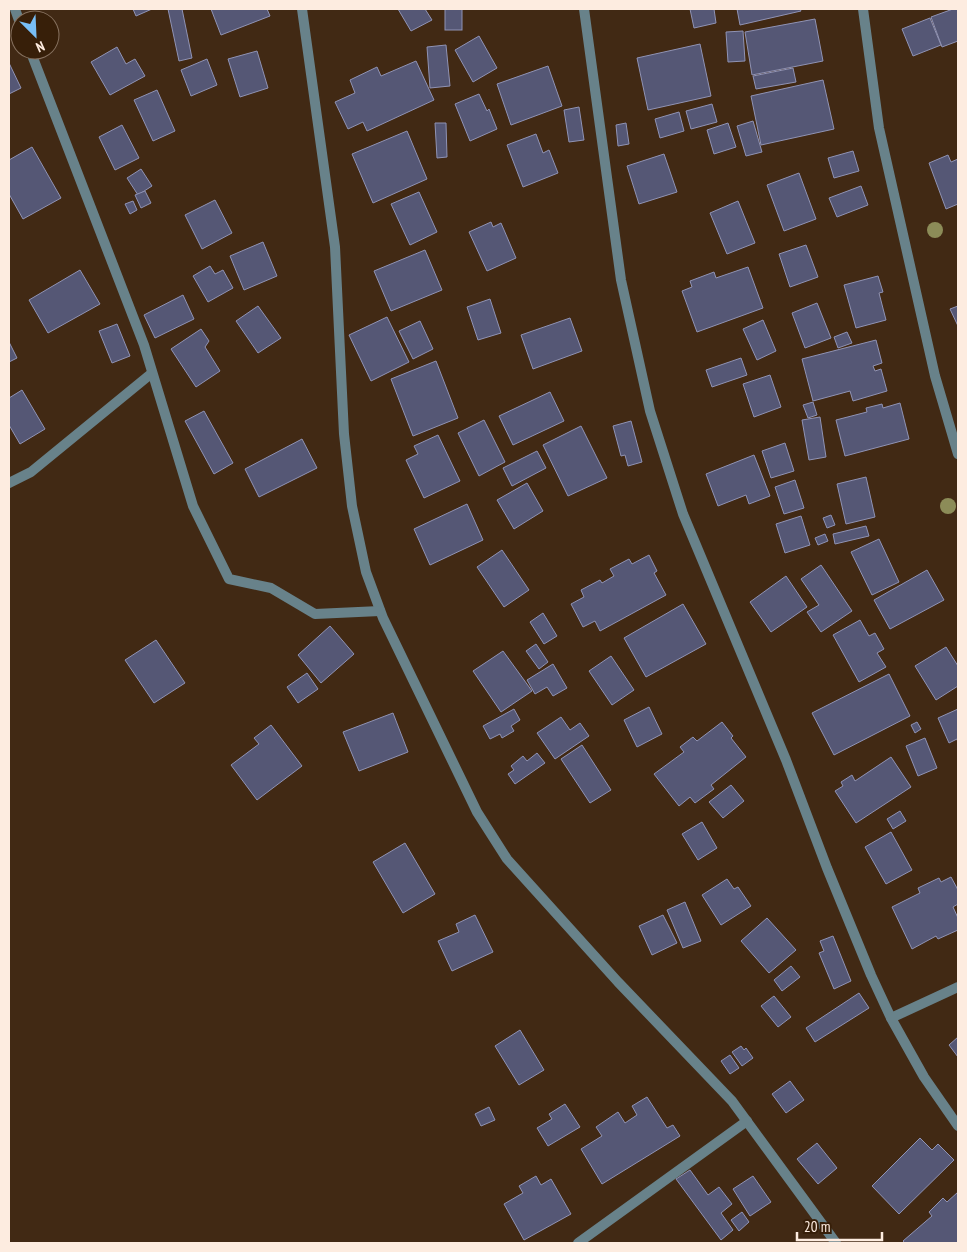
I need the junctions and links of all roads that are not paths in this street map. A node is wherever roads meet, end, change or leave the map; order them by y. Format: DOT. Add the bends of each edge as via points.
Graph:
graph roads {
  1 [pos="302,9"];
  2 [pos="584,9"];
  3 [pos="863,9"];
  4 [pos="34,60"];
  5 [pos="152,373"];
  6 [pos="958,454"];
  7 [pos="9,483"];
  8 [pos="380,611"];
  9 [pos="958,987"];
  10 [pos="891,1018"];
  11 [pos="747,1121"];
  12 [pos="958,1126"];
  13 [pos="578,1243"];
  14 [pos="836,1243"];
  1 -- 8 [label="street" via="335,247 344,434 352,506 366,572"];
  2 -- 10 [label="street" via="621,280 650,411 683,514"];
  3 -- 6 [label="street" via="879,128 935,376"];
  4 -- 5 [label="street" via="116,269"];
  5 -- 7 [label="street" via="31,472"];
  5 -- 8 [label="street" via="193,506 229,579 271,588 315,614"];
  8 -- 11 [label="street" via="477,812 507,859"];
  9 -- 10 [label="street"];
  10 -- 12 [label="street" via="924,1077"];
  11 -- 13 [label="street"];
  11 -- 14 [label="street"];
}
